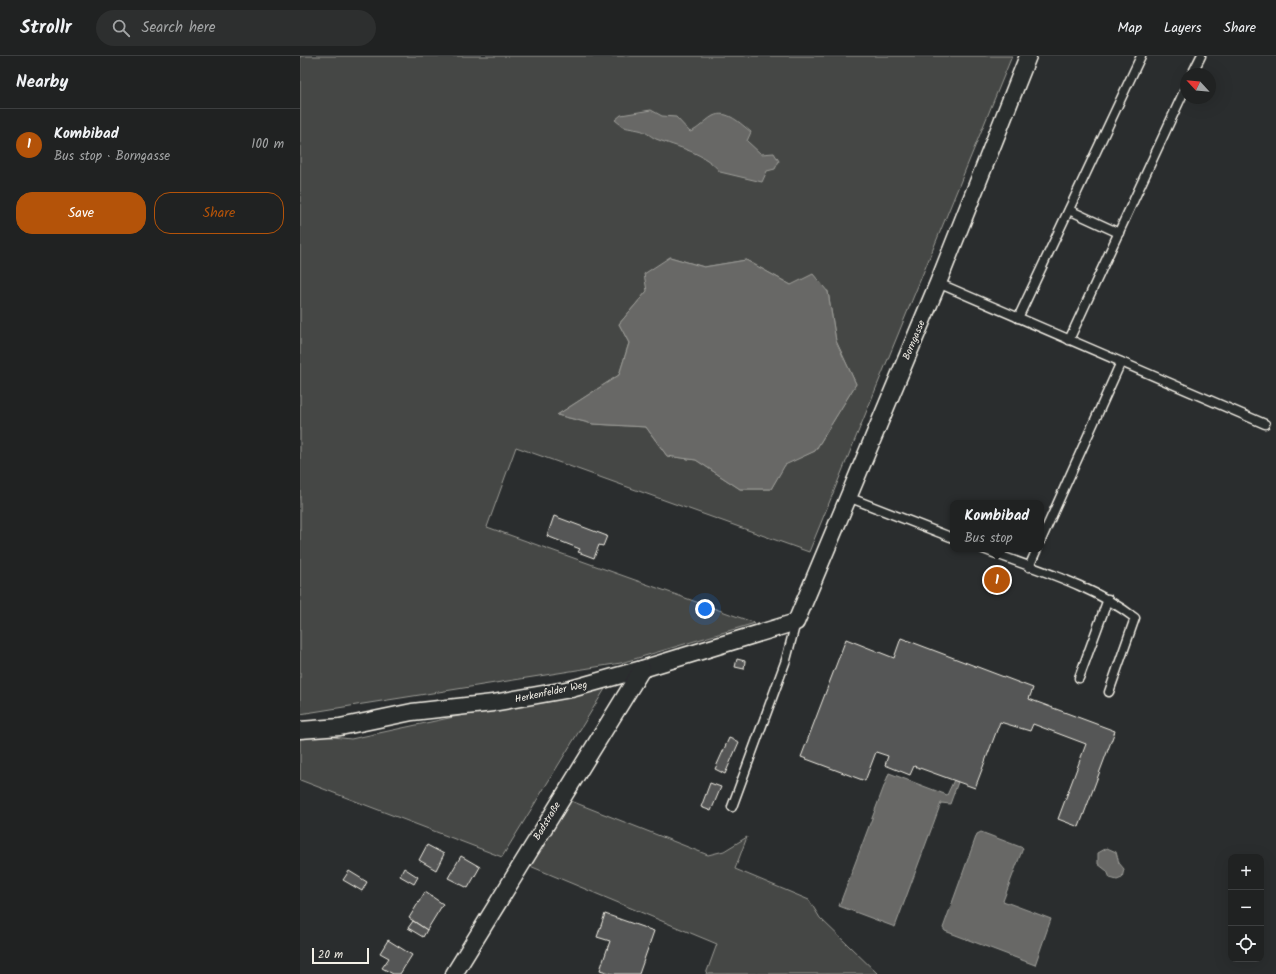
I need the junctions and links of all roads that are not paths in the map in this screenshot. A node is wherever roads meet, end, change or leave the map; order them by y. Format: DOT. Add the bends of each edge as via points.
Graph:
graph roads {
  1 [pos="1028,56"];
  2 [pos="1141,56"];
  3 [pos="1201,56"];
  4 [pos="1195,68"];
  5 [pos="1180,100"];
  6 [pos="1069,210"];
  7 [pos="1119,233"];
  8 [pos="938,283"];
  9 [pos="1018,318"];
  10 [pos="1069,340"];
  11 [pos="1121,362"];
  12 [pos="1265,424"];
  13 [pos="848,497"];
  14 [pos="1044,533"];
  15 [pos="950,537"];
  16 [pos="991,552"];
  17 [pos="1036,552"];
  18 [pos="1029,567"];
  19 [pos="1108,600"];
  20 [pos="796,622"];
  21 [pos="642,669"];
  22 [pos="1079,678"];
  23 [pos="1109,692"];
  24 [pos="300,730"];
  25 [pos="732,807"];
  26 [pos="454,974"];
  1 -- 8 [label="street, Borngasse"];
  2 -- 6 [label="lane"];
  3 -- 4 [label="lane"];
  5 -- 7 [label="lane"];
  6 -- 7 [label="lane"];
  6 -- 9 [label="lane"];
  7 -- 10 [label="lane"];
  8 -- 9 [label="lane"];
  8 -- 13 [label="street, Borngasse"];
  9 -- 10 [label="lane"];
  10 -- 11 [label="lane"];
  11 -- 12 [label="lane"];
  11 -- 14 [label="lane"];
  13 -- 15 [label="lane"];
  13 -- 20 [label="street, Borngasse"];
  16 -- 18 [label="lane"];
  17 -- 18 [label="lane"];
  18 -- 19 [label="lane"];
  19 -- 22 [label="lane"];
  19 -- 23 [label="lane" via="1135,618"];
  20 -- 21 [label="street, Herkenfelder Weg"];
  20 -- 25 [label="lane" via="786,660"];
  21 -- 24 [label="street, Herkenfelder Weg" via="571,689 493,704 412,712 340,727"];
  21 -- 26 [label="street, Badstraße"];
}
